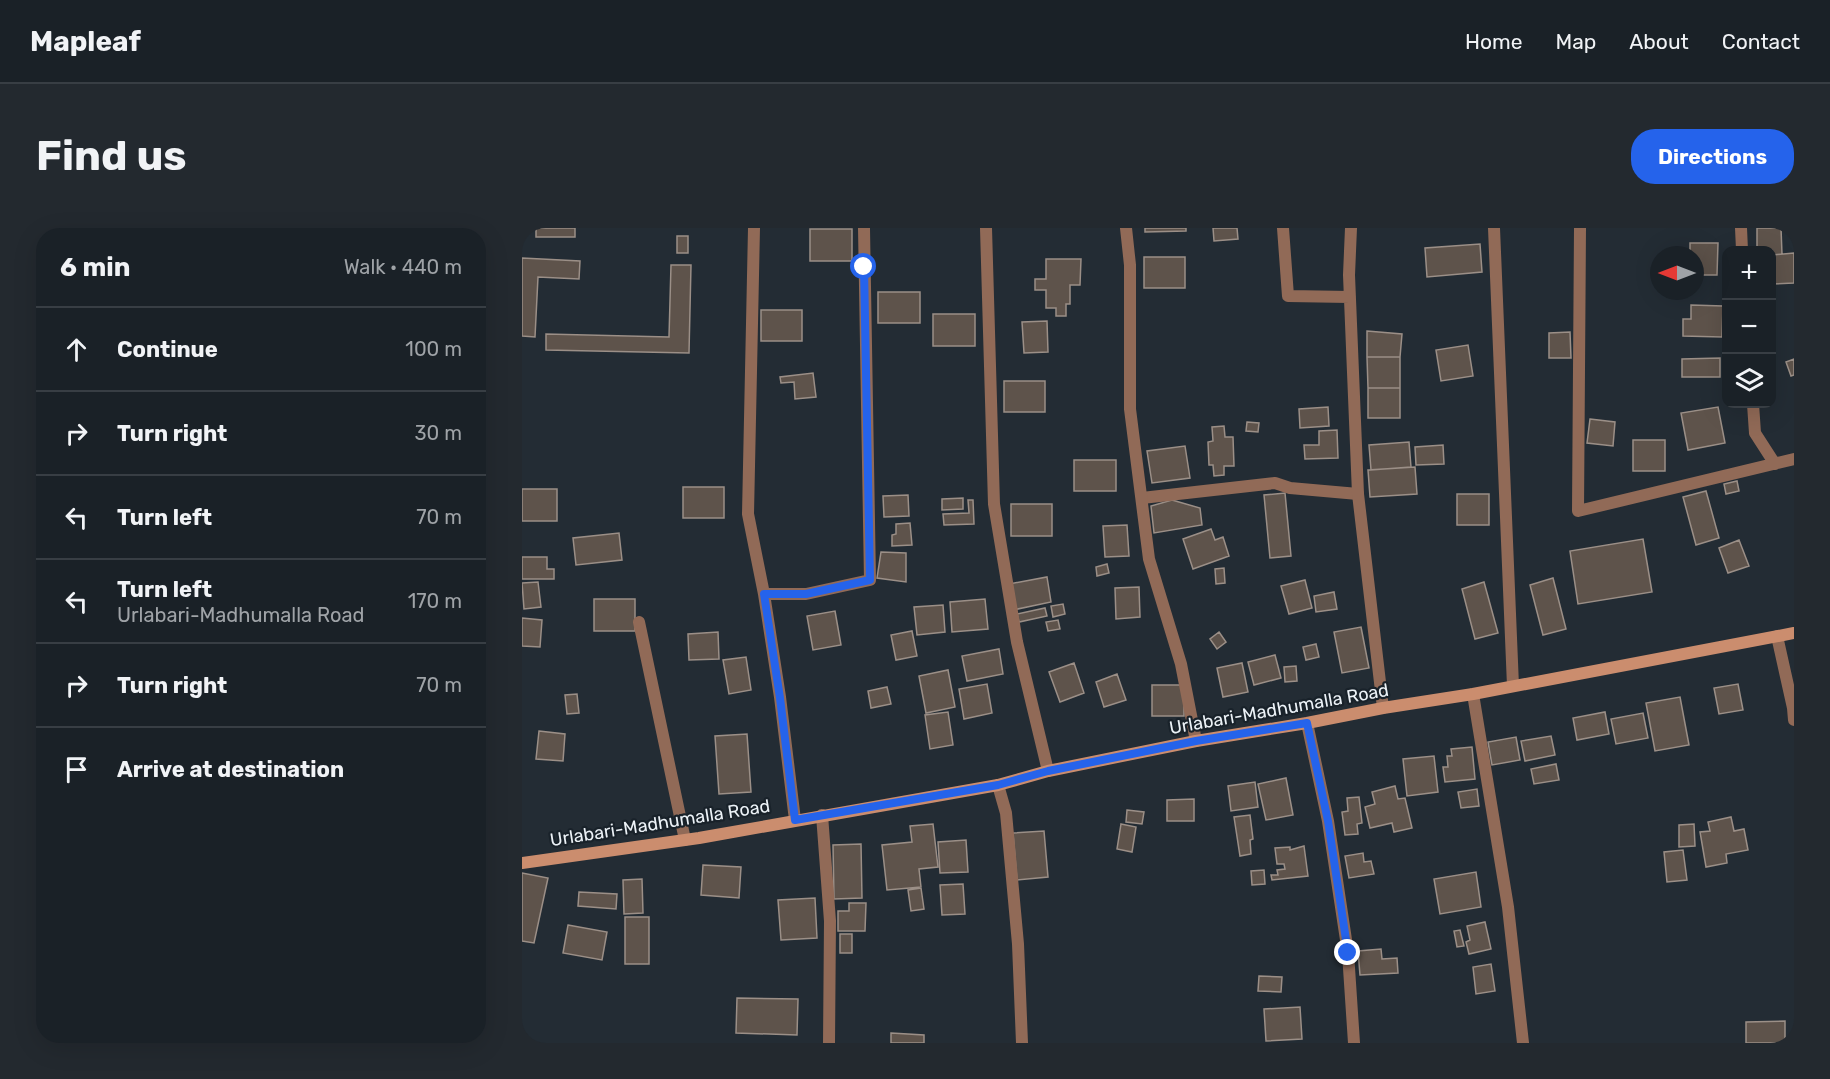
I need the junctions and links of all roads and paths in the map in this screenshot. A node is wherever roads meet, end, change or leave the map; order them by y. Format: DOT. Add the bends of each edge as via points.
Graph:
graph roads {
  1 [pos="754,228"];
  2 [pos="864,228"];
  3 [pos="986,228"];
  4 [pos="1126,228"];
  5 [pos="1283,228"];
  6 [pos="1351,228"];
  7 [pos="1494,228"];
  8 [pos="1580,228"];
  9 [pos="1741,228"];
  10 [pos="1742,246"];
  11 [pos="1350,297"];
  12 [pos="1753,408"];
  13 [pos="1794,459"];
  14 [pos="1775,464"];
  15 [pos="1358,494"];
  16 [pos="1142,498"];
  17 [pos="764,594"];
  18 [pos="639,622"];
  19 [pos="1794,633"];
  20 [pos="1777,636"];
  21 [pos="1513,686"];
  22 [pos="1473,694"];
  23 [pos="1383,708"];
  24 [pos="1794,720"];
  25 [pos="1307,723"];
  26 [pos="1196,741"];
  27 [pos="1048,771"];
  28 [pos="998,785"];
  29 [pos="822,815"];
  30 [pos="795,820"];
  31 [pos="686,840"];
  32 [pos="522,863"];
  33 [pos="829,1043"];
  34 [pos="1022,1043"];
  35 [pos="1354,1043"];
  36 [pos="1522,1043"];
  1 -- 17 [label="street" via="748,514"];
  2 -- 17 [label="street" via="870,580 806,594"];
  3 -- 27 [label="street" via="994,504 1017,642"];
  4 -- 16 [label="street" via="1130,265 1130,409"];
  5 -- 11 [label="street" via="1288,296"];
  6 -- 11 [label="street"];
  7 -- 21 [label="street"];
  8 -- 14 [label="street" via="1578,511"];
  9 -- 10 [label="street"];
  11 -- 15 [label="street"];
  12 -- 14 [label="street" via="1755,433"];
  13 -- 14 [label="street"];
  15 -- 16 [label="street" via="1275,483"];
  15 -- 23 [label="street"];
  16 -- 26 [label="street" via="1149,559 1181,664"];
  17 -- 30 [label="street"];
  18 -- 31 [label="street"];
  19 -- 20 [label="main road, Urlabari-Madhumalla Road"];
  20 -- 21 [label="main road, Urlabari-Madhumalla Road"];
  20 -- 24 [label="street"];
  21 -- 22 [label="main road, Urlabari-Madhumalla Road"];
  22 -- 23 [label="main road, Urlabari-Madhumalla Road"];
  22 -- 36 [label="street" via="1509,907"];
  23 -- 25 [label="main road, Urlabari-Madhumalla Road"];
  25 -- 26 [label="main road, Urlabari-Madhumalla Road"];
  25 -- 35 [label="street" via="1328,821 1348,953"];
  26 -- 27 [label="main road, Urlabari-Madhumalla Road"];
  27 -- 28 [label="main road, Urlabari-Madhumalla Road"];
  28 -- 29 [label="main road, Urlabari-Madhumalla Road"];
  28 -- 34 [label="street" via="1006,813"];
  29 -- 30 [label="main road, Urlabari-Madhumalla Road"];
  29 -- 33 [label="street" via="830,921"];
  30 -- 31 [label="main road, Urlabari-Madhumalla Road"];
  31 -- 32 [label="main road, Urlabari-Madhumalla Road"];
}
